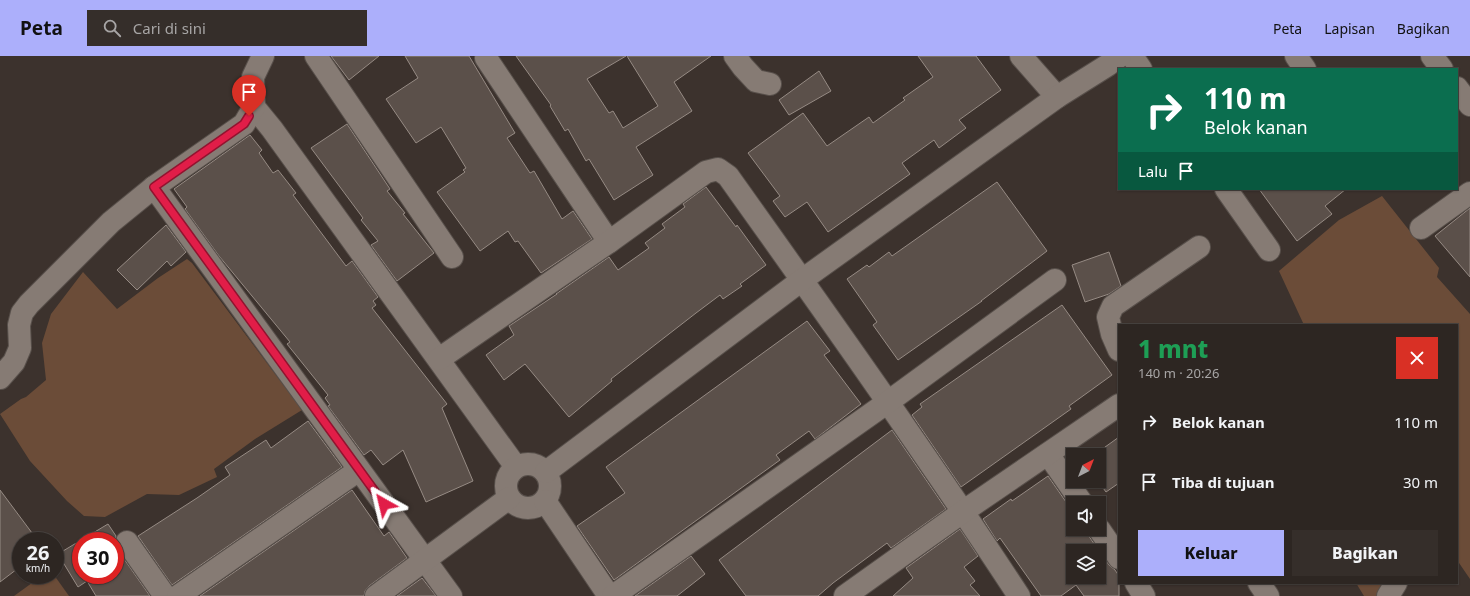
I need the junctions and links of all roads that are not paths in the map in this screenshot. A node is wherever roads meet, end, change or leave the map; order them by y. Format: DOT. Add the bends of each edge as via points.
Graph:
graph roads {
  1 [pos="263,56"];
  2 [pos="316,56"];
  3 [pos="735,56"];
  4 [pos="1021,56"];
  5 [pos="1120,56"];
  6 [pos="1132,56"];
  7 [pos="1432,56"];
  8 [pos="486,58"];
  9 [pos="1141,68"];
  10 [pos="1441,68"];
  11 [pos="770,84"];
  12 [pos="1458,89"];
  13 [pos="1057,97"];
  14 [pos="1470,105"];
  15 [pos="254,107"];
  16 [pos="154,187"];
  17 [pos="1227,190"];
  18 [pos="1470,193"];
  19 [pos="1421,228"];
  20 [pos="609,242"];
  21 [pos="1198,247"];
  22 [pos="1269,250"];
  23 [pos="452,257"];
  24 [pos="802,280"];
  25 [pos="1055,280"];
  26 [pos="1118,348"];
  27 [pos="439,360"];
  28 [pos="0,378"];
  29 [pos="888,402"];
  30 [pos="1118,406"];
  31 [pos="1048,454"];
  32 [pos="516,467"];
  33 [pos="359,470"];
  34 [pos="546,472"];
  35 [pos="1077,496"];
  36 [pos="509,498"];
  37 [pos="545,501"];
  38 [pos="964,511"];
  39 [pos="1104,536"];
  40 [pos="127,542"];
  41 [pos="1118,557"];
  42 [pos="426,560"];
  43 [pos="1137,584"];
  44 [pos="1260,584"];
  45 [pos="1395,584"];
  46 [pos="165,596"];
  47 [pos="178,596"];
  48 [pos="376,596"];
  49 [pos="451,596"];
  50 [pos="609,596"];
  51 [pos="613,596"];
  52 [pos="845,596"];
  53 [pos="1019,596"];
  54 [pos="1144,596"];
  55 [pos="1268,596"];
  56 [pos="1388,596"];
  1 -- 15 [label="street" via="253,77"];
  2 -- 23 [label="street"];
  3 -- 11 [label="street" via="756,81"];
  4 -- 13 [label="street"];
  5 -- 13 [label="street"];
  6 -- 9 [label="street"];
  7 -- 10 [label="street"];
  8 -- 20 [label="street"];
  12 -- 14 [label="street"];
  13 -- 24 [label="street"];
  15 -- 16 [label="street" via="244,124"];
  15 -- 27 [label="street"];
  16 -- 28 [label="street" via="111,222 29,304 22,313 19,325 20,348 14,362"];
  16 -- 33 [label="street"];
  17 -- 22 [label="street"];
  18 -- 19 [label="street"];
  20 -- 24 [label="street" via="706,172 718,169 728,176"];
  20 -- 27 [label="street"];
  21 -- 26 [label="street" via="1113,306 1108,317"];
  24 -- 29 [label="street"];
  24 -- 34 [label="street"];
  25 -- 29 [label="street"];
  27 -- 32 [label="street"];
  29 -- 38 [label="street"];
  29 -- 51 [label="street"];
  30 -- 31 [label="street"];
  31 -- 35 [label="street"];
  31 -- 38 [label="street"];
  32 -- 34 [label="street" via="526,464 537,466"];
  32 -- 36 [label="street" via="508,476 506,487"];
  33 -- 42 [label="street"];
  33 -- 47 [label="street"];
  34 -- 37 [label="street" via="550,492"];
  36 -- 37 [label="street" via="516,506 526,509 537,507"];
  36 -- 42 [label="street"];
  37 -- 50 [label="street"];
  38 -- 52 [label="street"];
  38 -- 53 [label="street"];
  39 -- 41 [label="street"];
  40 -- 46 [label="street"];
  42 -- 48 [label="street"];
  42 -- 49 [label="street"];
  43 -- 54 [label="street"];
  44 -- 55 [label="street"];
  45 -- 56 [label="street"];
}
